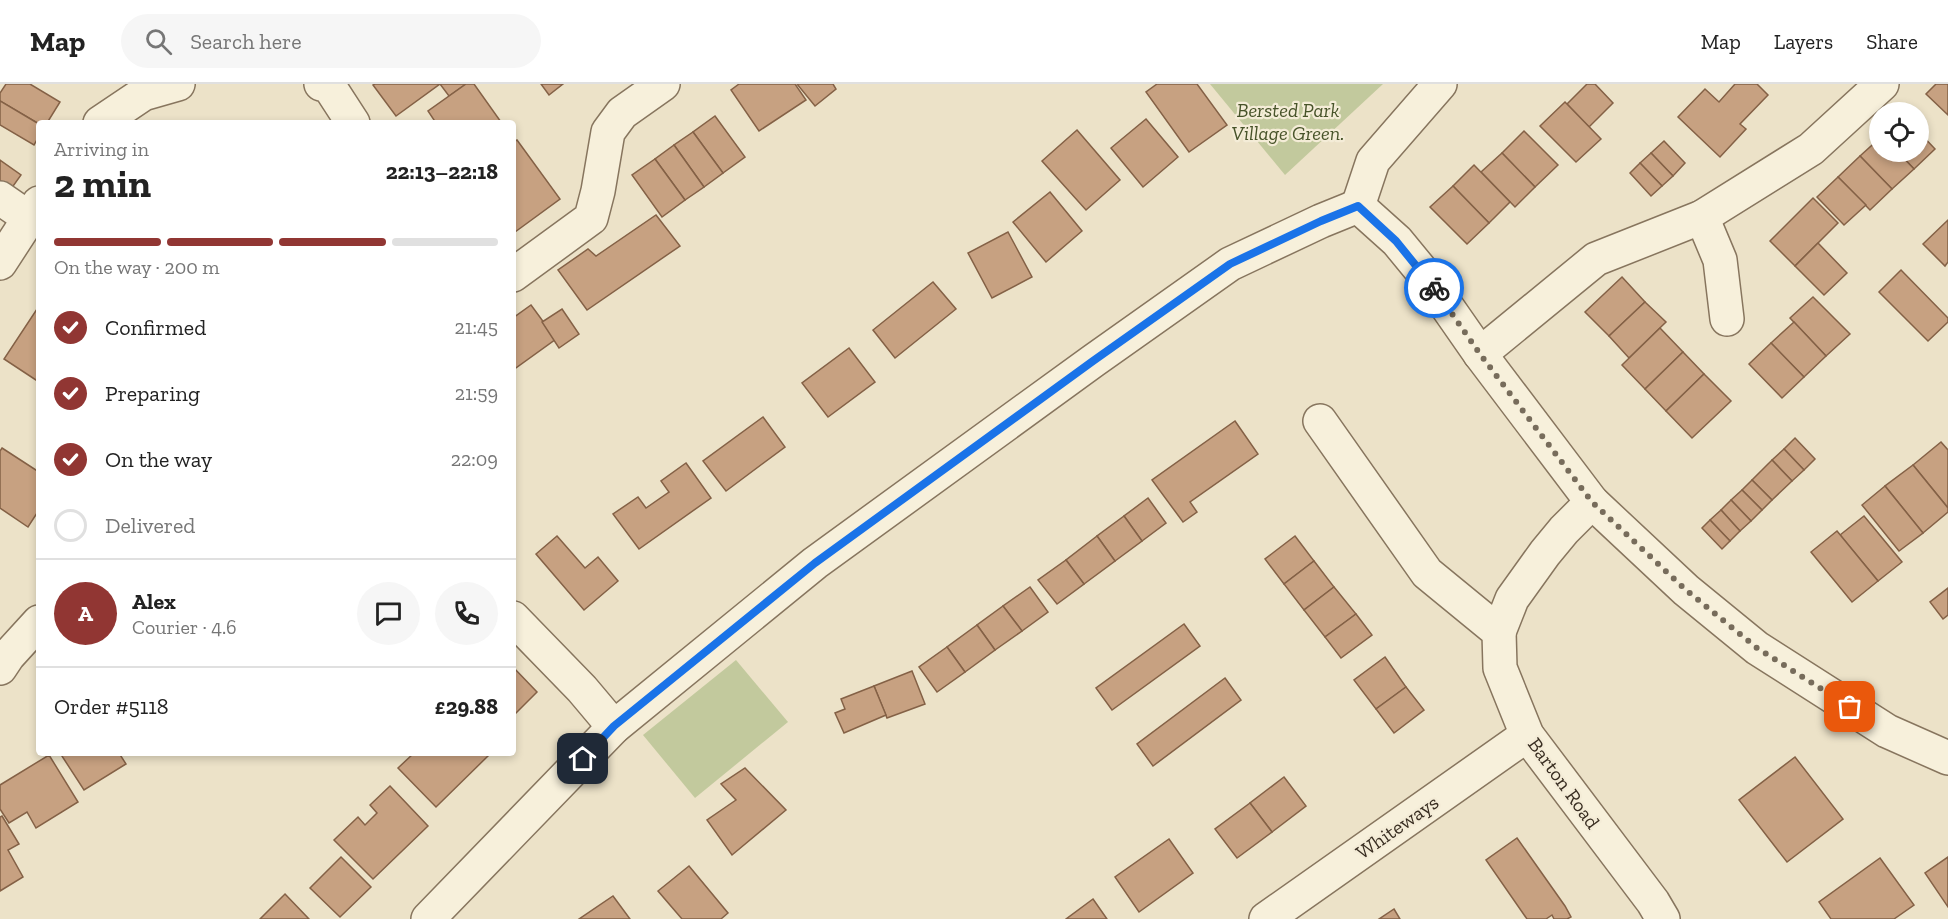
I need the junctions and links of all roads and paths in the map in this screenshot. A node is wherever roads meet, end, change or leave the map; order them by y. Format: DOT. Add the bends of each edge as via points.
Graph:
graph roads {
  1 [pos="178,84"];
  2 [pos="663,84"];
  3 [pos="1440,84"];
  4 [pos="1882,84"];
  5 [pos="327,85"];
  6 [pos="142,89"];
  7 [pos="104,120"];
  8 [pos="351,120"];
  9 [pos="0,198"];
  10 [pos="1358,206"];
  11 [pos="34,210"];
  12 [pos="1702,217"];
  13 [pos="0,263"];
  14 [pos="516,273"];
  15 [pos="1727,319"];
  16 [pos="1480,354"];
  17 [pos="1320,421"];
  18 [pos="1592,502"];
  19 [pos="516,621"];
  20 [pos="36,625"];
  21 [pos="1500,632"];
  22 [pos="0,668"];
  23 [pos="614,726"];
  24 [pos="1527,735"];
  25 [pos="1948,758"];
  26 [pos="428,919"];
  27 [pos="1266,919"];
  28 [pos="1663,919"];
  1 -- 6 [label="street"];
  2 -- 14 [label="street" via="622,113 608,132 591,218"];
  3 -- 10 [label="street" via="1373,162"];
  4 -- 12 [label="street" via="1811,149"];
  5 -- 8 [label="street"];
  6 -- 7 [label="street"];
  9 -- 11 [label="street"];
  10 -- 16 [label="street" via="1425,275"];
  10 -- 23 [label="street" via="1230,264 815,563"];
  11 -- 13 [label="street"];
  12 -- 15 [label="street" via="1720,260"];
  12 -- 16 [label="street" via="1596,260"];
  16 -- 18 [label="street"];
  17 -- 21 [label="street" via="1427,573"];
  18 -- 21 [label="street, Barton Road" via="1545,553 1512,599"];
  18 -- 25 [label="street" via="1686,590 1757,648 1887,731"];
  19 -- 23 [label="street"];
  20 -- 22 [label="street"];
  21 -- 24 [label="street, Barton Road" via="1500,668"];
  23 -- 26 [label="street"];
  24 -- 27 [label="street, Whiteways"];
  24 -- 28 [label="street, Barton Road"];
}
